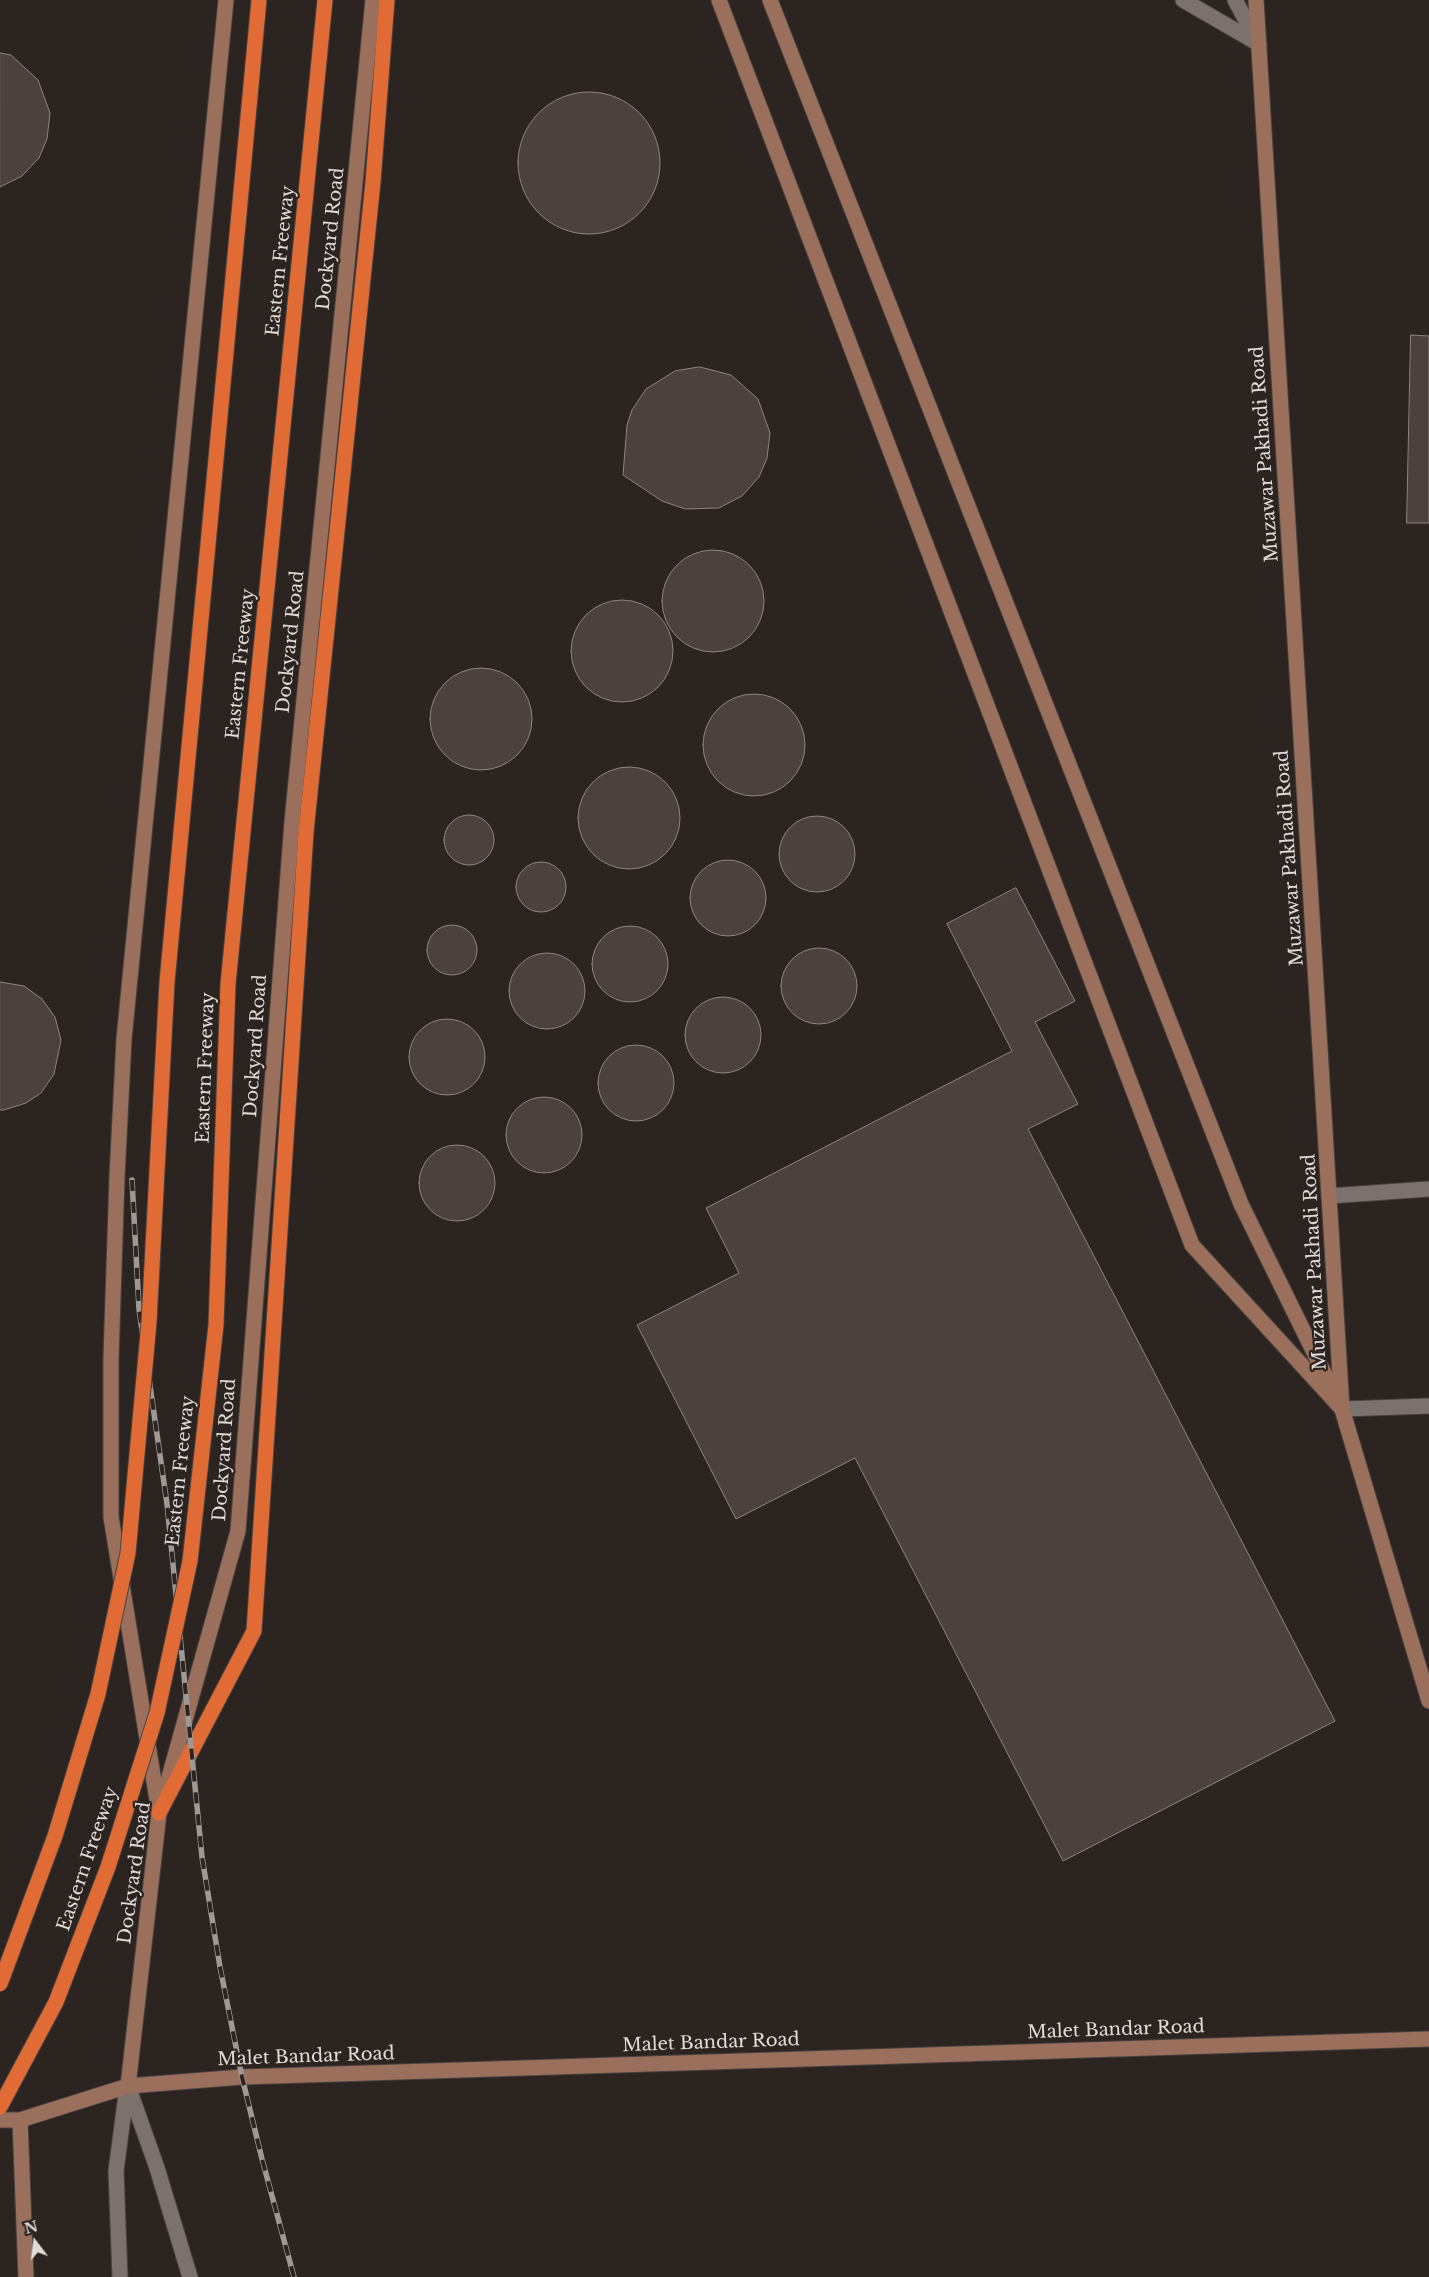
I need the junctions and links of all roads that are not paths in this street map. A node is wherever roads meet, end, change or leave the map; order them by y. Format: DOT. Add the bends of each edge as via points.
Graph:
graph roads {
  1 [pos="226,0"];
  2 [pos="259,0"];
  3 [pos="326,0"];
  4 [pos="373,0"];
  5 [pos="387,0"];
  6 [pos="719,0"];
  7 [pos="770,0"];
  8 [pos="1183,0"];
  9 [pos="1235,0"];
  10 [pos="1256,0"];
  11 [pos="1259,44"];
  12 [pos="1429,1189"];
  13 [pos="1330,1196"];
  14 [pos="1429,1406"];
  15 [pos="1342,1410"];
  16 [pos="1429,1701"];
  17 [pos="159,1813"];
  18 [pos="0,1984"];
  19 [pos="1429,2039"];
  20 [pos="128,2086"];
  21 [pos="0,2107"];
  22 [pos="0,2120"];
  23 [pos="20,2120"];
  24 [pos="26,2277"];
  25 [pos="120,2277"];
  26 [pos="190,2277"];
  1 -- 17 [label="street" via="124,1039 116,1176 111,1517"];
  2 -- 18 [label="highway, bridge" via="167,982 149,1322 128,1553 98,1694 54,1836"];
  3 -- 21 [label="highway, Eastern Freeway, bridge" via="228,984 216,1325 190,1561 157,1713 108,1867 56,2002"];
  4 -- 17 [label="street, Dockyard Road" via="292,822 238,1531"];
  5 -- 17 [label="highway" via="373,182 306,832 254,1631"];
  6 -- 15 [label="street" via="1192,1245"];
  7 -- 15 [label="street" via="1241,1204"];
  8 -- 11 [label="street"];
  9 -- 11 [label="street"];
  10 -- 11 [label="street, Muzawar Pakhadi Road"];
  11 -- 13 [label="street, Muzawar Pakhadi Road"];
  12 -- 13 [label="street"];
  13 -- 15 [label="street, Muzawar Pakhadi Road"];
  14 -- 15 [label="street"];
  15 -- 16 [label="street, Muzawar Pakhadi Road"];
  17 -- 20 [label="street, Dockyard Road"];
  19 -- 20 [label="street, Malet Bandar Road" via="252,2076"];
  20 -- 23 [label="street, Malet Bandar Road"];
  20 -- 25 [label="street" via="116,2171"];
  20 -- 26 [label="street"];
  22 -- 23 [label="street, Malet Bandar Road"];
  23 -- 24 [label="street"];
}
